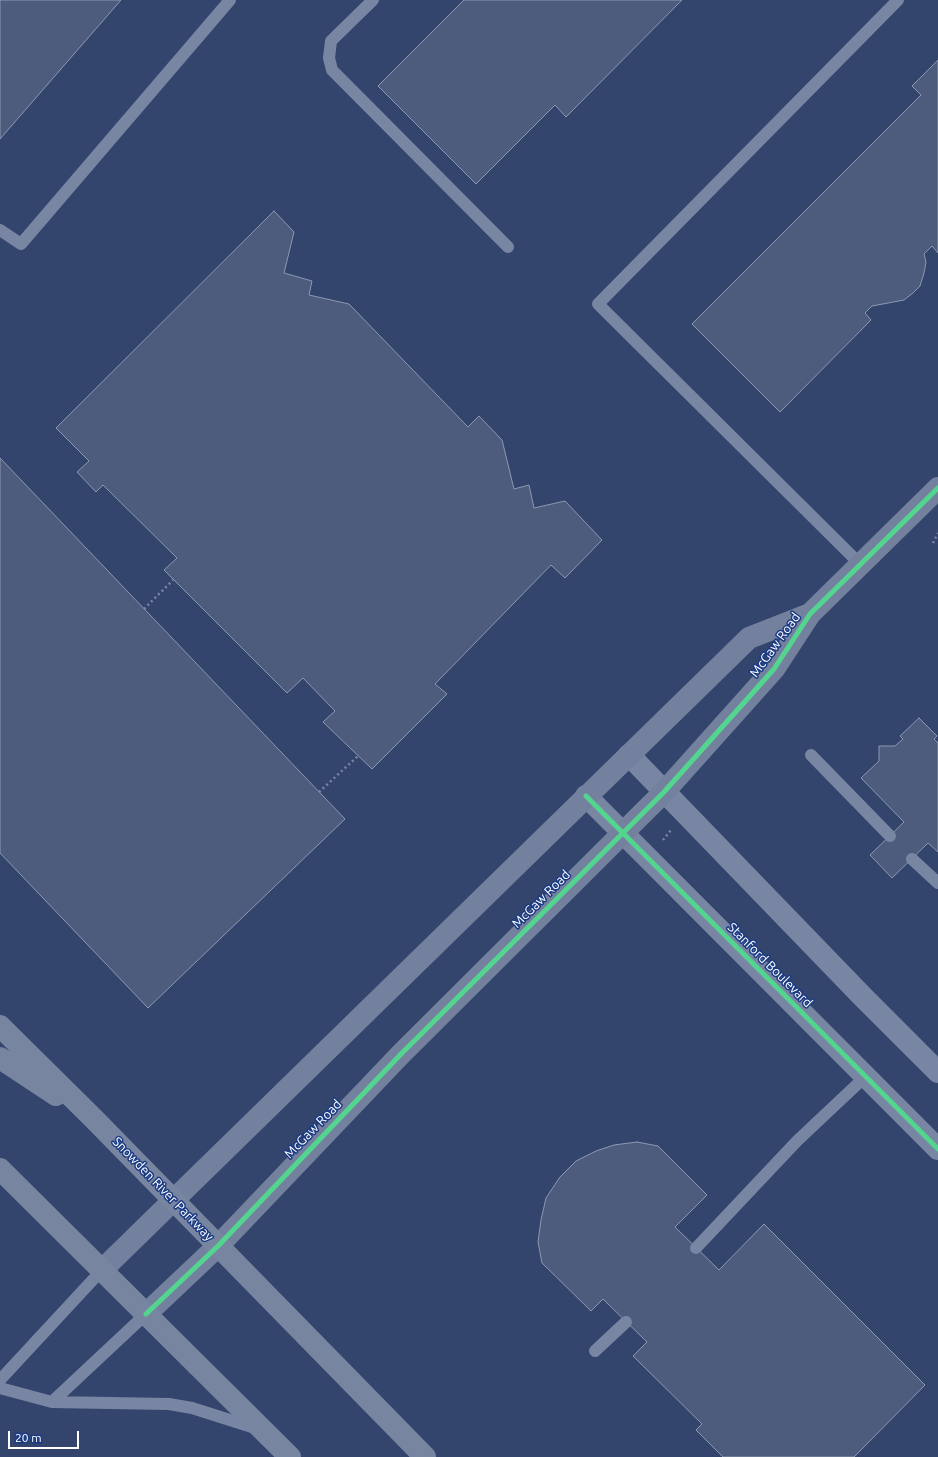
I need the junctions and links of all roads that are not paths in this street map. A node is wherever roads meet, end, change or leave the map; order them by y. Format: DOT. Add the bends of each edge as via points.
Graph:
graph roads {
  1 [pos="230,0"];
  2 [pos="373,0"];
  3 [pos="898,0"];
  4 [pos="0,230"];
  5 [pos="508,247"];
  6 [pos="938,488"];
  7 [pos="860,565"];
  8 [pos="810,614"];
  9 [pos="629,754"];
  10 [pos="811,755"];
  11 [pos="664,792"];
  12 [pos="586,796"];
  13 [pos="622,833"];
  14 [pos="890,836"];
  15 [pos="912,859"];
  16 [pos="938,883"];
  17 [pos="0,1026"];
  18 [pos="0,1058"];
  19 [pos="938,1072"];
  20 [pos="866,1076"];
  21 [pos="94,1119"];
  22 [pos="938,1149"];
  23 [pos="0,1169"];
  24 [pos="173,1201"];
  25 [pos="218,1246"];
  26 [pos="696,1248"];
  27 [pos="101,1271"];
  28 [pos="146,1314"];
  29 [pos="626,1322"];
  30 [pos="595,1351"];
  31 [pos="0,1380"];
  32 [pos="0,1388"];
  33 [pos="52,1402"];
  34 [pos="262,1430"];
  35 [pos="290,1457"];
  36 [pos="425,1457"];
  1 -- 4 [label="lane" via="21,244"];
  2 -- 5 [label="lane" via="331,41 329,58 332,70"];
  3 -- 7 [label="lane" via="598,304"];
  6 -- 7 [label="street, McGaw Road"];
  7 -- 8 [label="street, McGaw Road"];
  8 -- 9 [label="street, McGaw Road" via="749,638"];
  8 -- 11 [label="street, McGaw Road" via="774,669"];
  9 -- 11 [label="street"];
  9 -- 12 [label="street, McGaw Road"];
  10 -- 14 [label="lane"];
  11 -- 13 [label="street, McGaw Road"];
  11 -- 19 [label="street"];
  12 -- 13 [label="street, Stanford Boulevard"];
  12 -- 24 [label="street, McGaw Road"];
  13 -- 20 [label="street, Stanford Boulevard"];
  13 -- 25 [label="street, McGaw Road" via="401,1054"];
  15 -- 16 [label="lane"];
  17 -- 21 [label="main road, Snowden River Parkway"];
  18 -- 21 [label="main road"];
  20 -- 22 [label="street, Stanford Boulevard"];
  20 -- 26 [label="lane" via="797,1141"];
  21 -- 24 [label="main road, Snowden River Parkway"];
  23 -- 27 [label="main road"];
  24 -- 25 [label="main road, Snowden River Parkway"];
  24 -- 27 [label="street, McGaw Road"];
  25 -- 28 [label="street, McGaw Road"];
  25 -- 36 [label="main road, Snowden River Parkway"];
  27 -- 28 [label="main road"];
  27 -- 31 [label="lane"];
  28 -- 33 [label="lane"];
  28 -- 34 [label="main road"];
  29 -- 30 [label="lane"];
  32 -- 33 [label="lane"];
  33 -- 34 [label="lane" via="168,1404 192,1408"];
  34 -- 35 [label="main road"];
}
